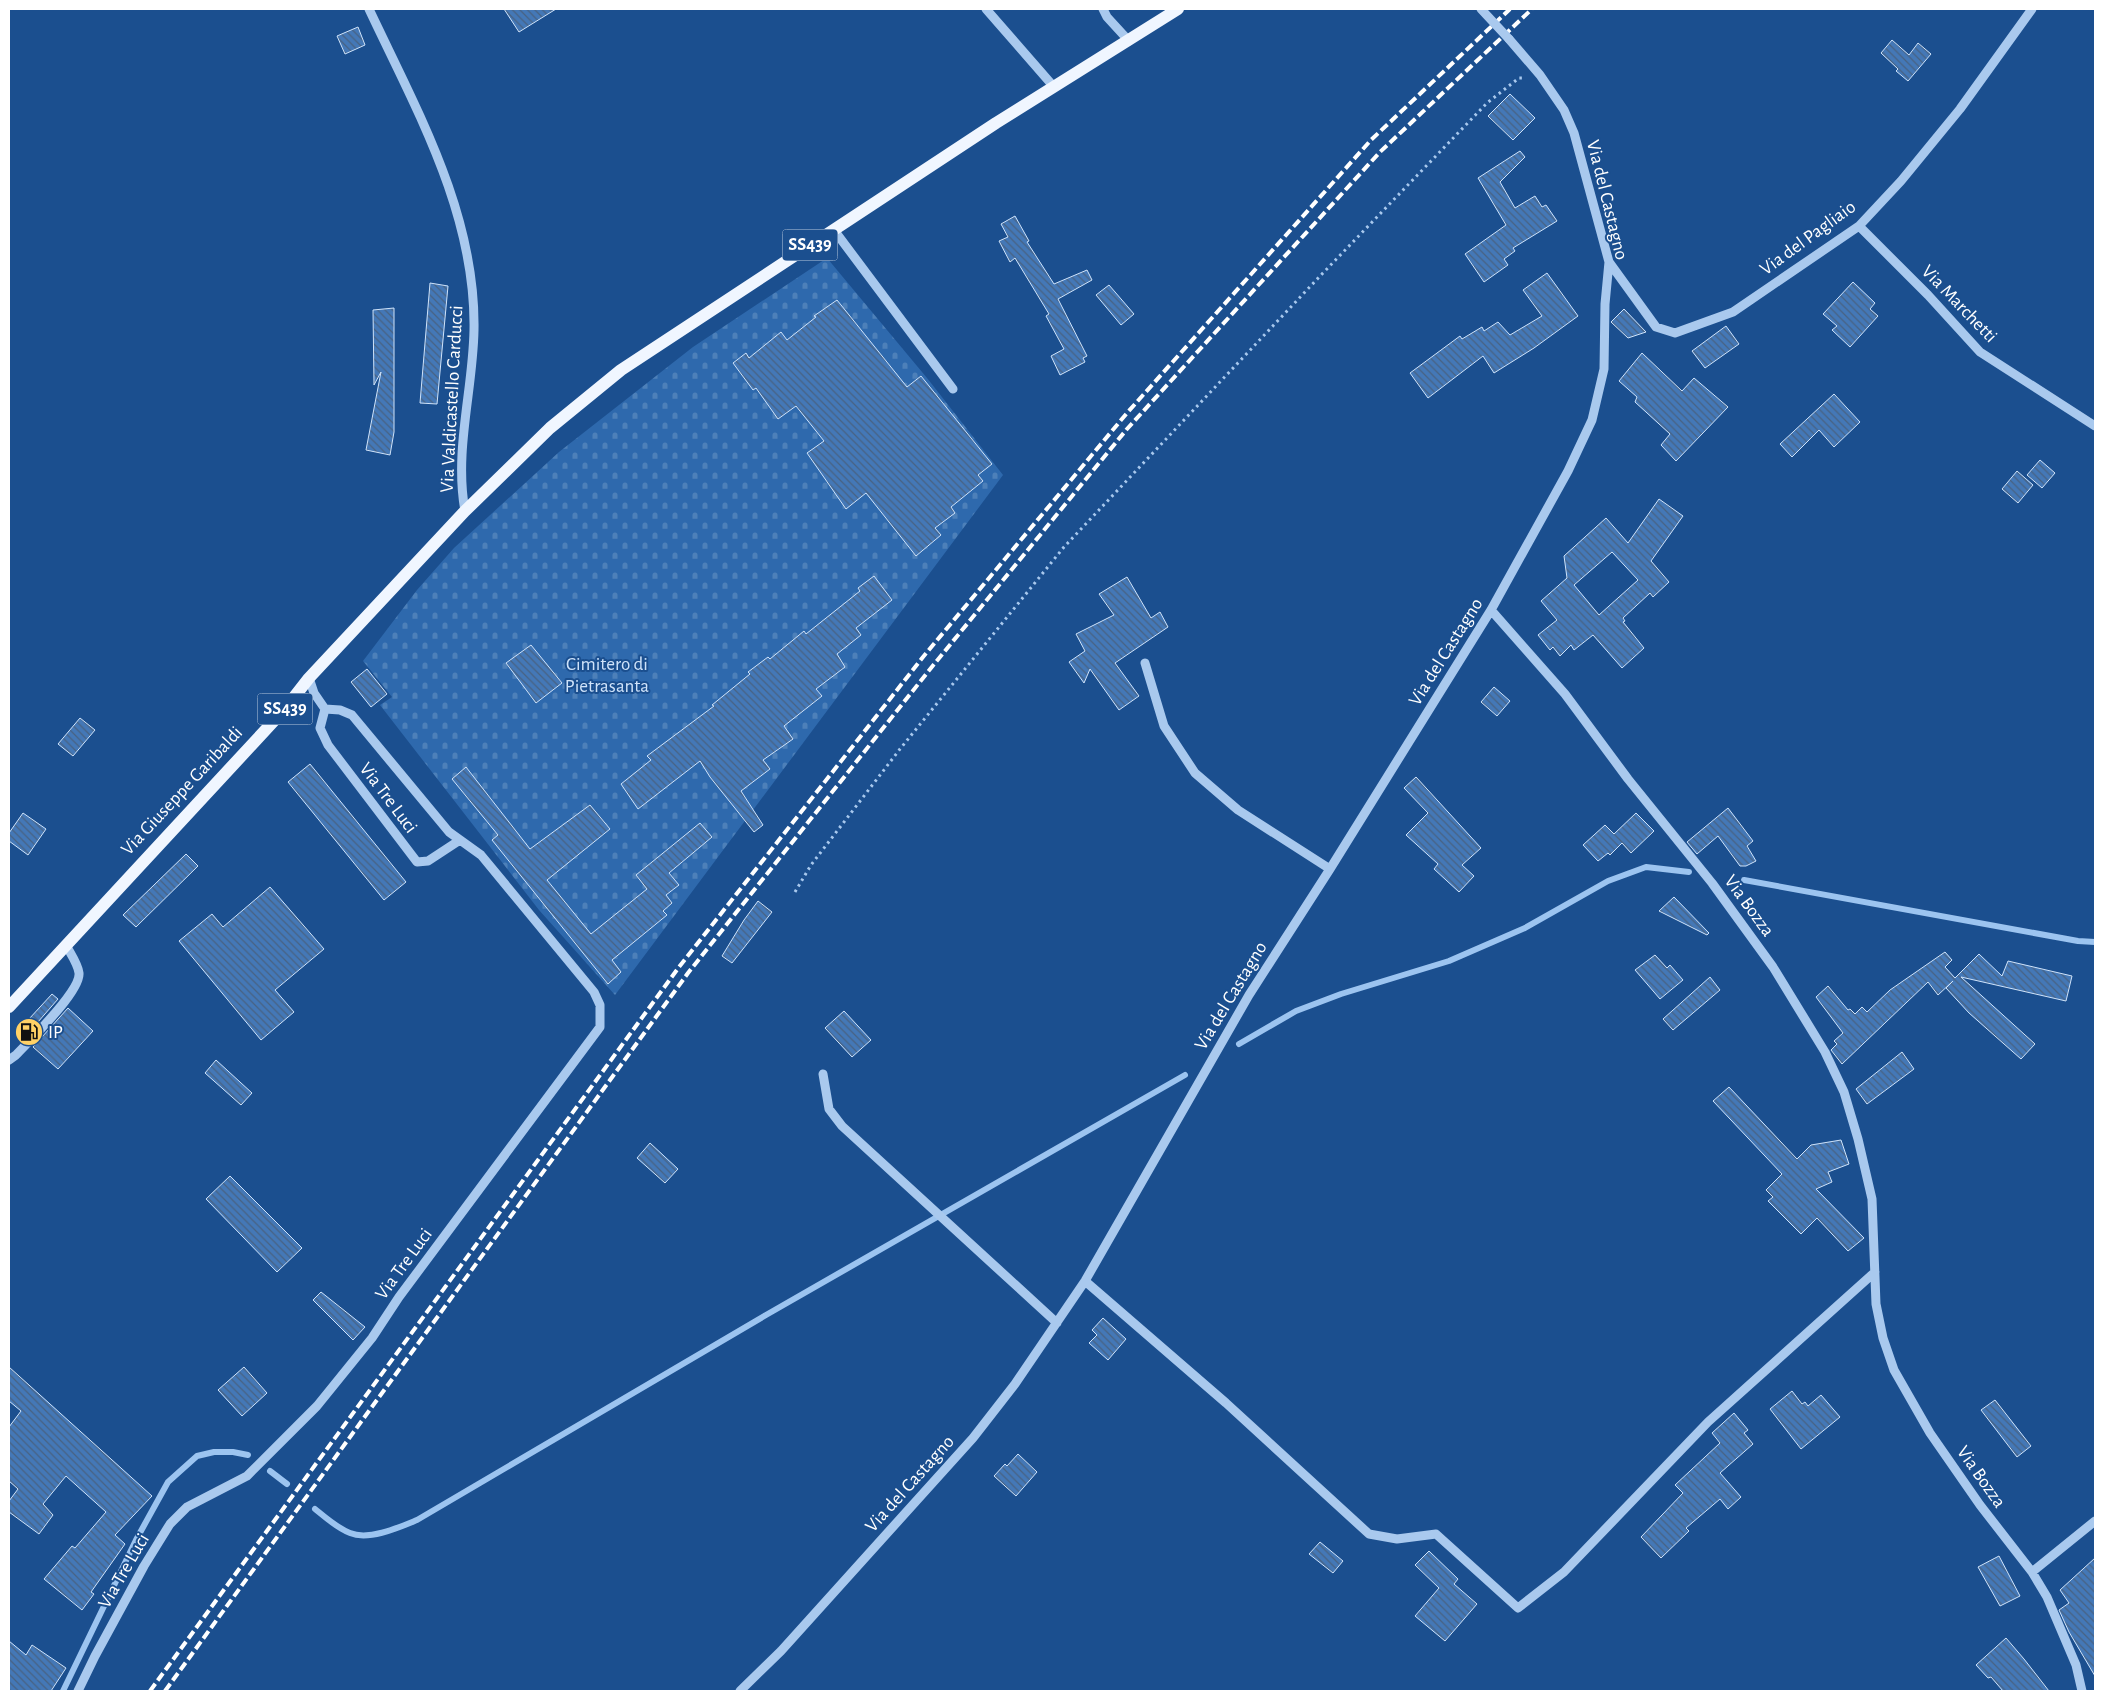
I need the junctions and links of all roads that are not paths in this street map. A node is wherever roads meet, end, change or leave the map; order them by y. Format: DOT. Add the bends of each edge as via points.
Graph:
graph roads {
  1 [pos="369,9"];
  2 [pos="986,9"];
  3 [pos="1103,9"];
  4 [pos="1178,9"];
  5 [pos="1481,9"];
  6 [pos="2032,9"];
  7 [pos="1129,41"];
  8 [pos="1054,87"];
  9 [pos="1859,226"];
  10 [pos="834,230"];
  11 [pos="1609,262"];
  12 [pos="953,389"];
  13 [pos="2095,426"];
  14 [pos="465,511"];
  15 [pos="1491,610"];
  16 [pos="1145,663"];
  17 [pos="309,678"];
  18 [pos="325,709"];
  19 [pos="460,840"];
  20 [pos="1330,869"];
  21 [pos="66,945"];
  22 [pos="9,1007"];
  23 [pos="9,1060"];
  24 [pos="823,1074"];
  25 [pos="1875,1272"];
  26 [pos="1085,1281"];
  27 [pos="1057,1323"];
  28 [pos="2095,1521"];
  29 [pos="2032,1572"];
  30 [pos="78,1691"];
  31 [pos="740,1691"];
  32 [pos="2082,1691"];
  1 -- 14 [label="street, Via Valdicastello Carducci" via="436,151 464,240 472,283 474,330 461,473"];
  2 -- 8 [label="street"];
  3 -- 7 [label="street"];
  4 -- 7 [label="main road, SS439"];
  5 -- 11 [label="street, Via del Castagno, bridge" via="1540,75 1564,110 1574,133"];
  6 -- 9 [label="street, Via del Pagliaio" via="1960,109"];
  7 -- 8 [label="main road, SS439"];
  8 -- 10 [label="main road, SS439"];
  9 -- 11 [label="street, Via del Pagliaio" via="1733,312 1675,333 1656,327"];
  9 -- 13 [label="street, Via Marchetti" via="1980,352"];
  10 -- 12 [label="street"];
  10 -- 14 [label="main road, SS439" via="621,370 550,428"];
  11 -- 15 [label="street, Via del Castagno" via="1604,369 1592,420 1568,471"];
  14 -- 17 [label="main road, Via Giuseppe Garibaldi / SS439"];
  15 -- 20 [label="street, Via del Castagno"];
  15 -- 25 [label="street, Via Bozza" via="1565,694 1628,780 1712,883 1773,967 1825,1052 1844,1092 1872,1199"];
  16 -- 20 [label="street" via="1164,726 1195,772 1238,810"];
  17 -- 18 [label="street" via="314,694"];
  17 -- 21 [label="main road, Via Giuseppe Garibaldi / SS439" via="284,710"];
  18 -- 19 [label="street, Via Tre Luci" via="352,715 448,832"];
  18 -- 19 [label="street, Via Tre Luci" via="320,728 328,745 417,862 428,861"];
  19 -- 30 [label="street, Via Tre Luci" via="481,854 594,992 600,1005 600,1027 372,1338 317,1406 247,1476 187,1507 170,1524"];
  20 -- 26 [label="street, Via del Castagno" via="1248,996"];
  21 -- 22 [label="main road, Via Giuseppe Garibaldi / SS439"];
  21 -- 23 [label="street" via="79,972 78,984"];
  24 -- 27 [label="street" via="829,1109 842,1126"];
  25 -- 26 [label="street" via="1708,1422 1564,1572 1518,1608 1436,1534 1397,1539 1369,1534 1226,1403"];
  25 -- 29 [label="street, Via Bozza" via="1876,1304 1894,1370 1930,1433"];
  26 -- 27 [label="street, Via del Castagno"];
  27 -- 31 [label="street, Via del Castagno" via="973,1438 781,1651"];
  28 -- 29 [label="street"];
  29 -- 32 [label="street, Via Bozza" via="2047,1597 2076,1665"];
}
